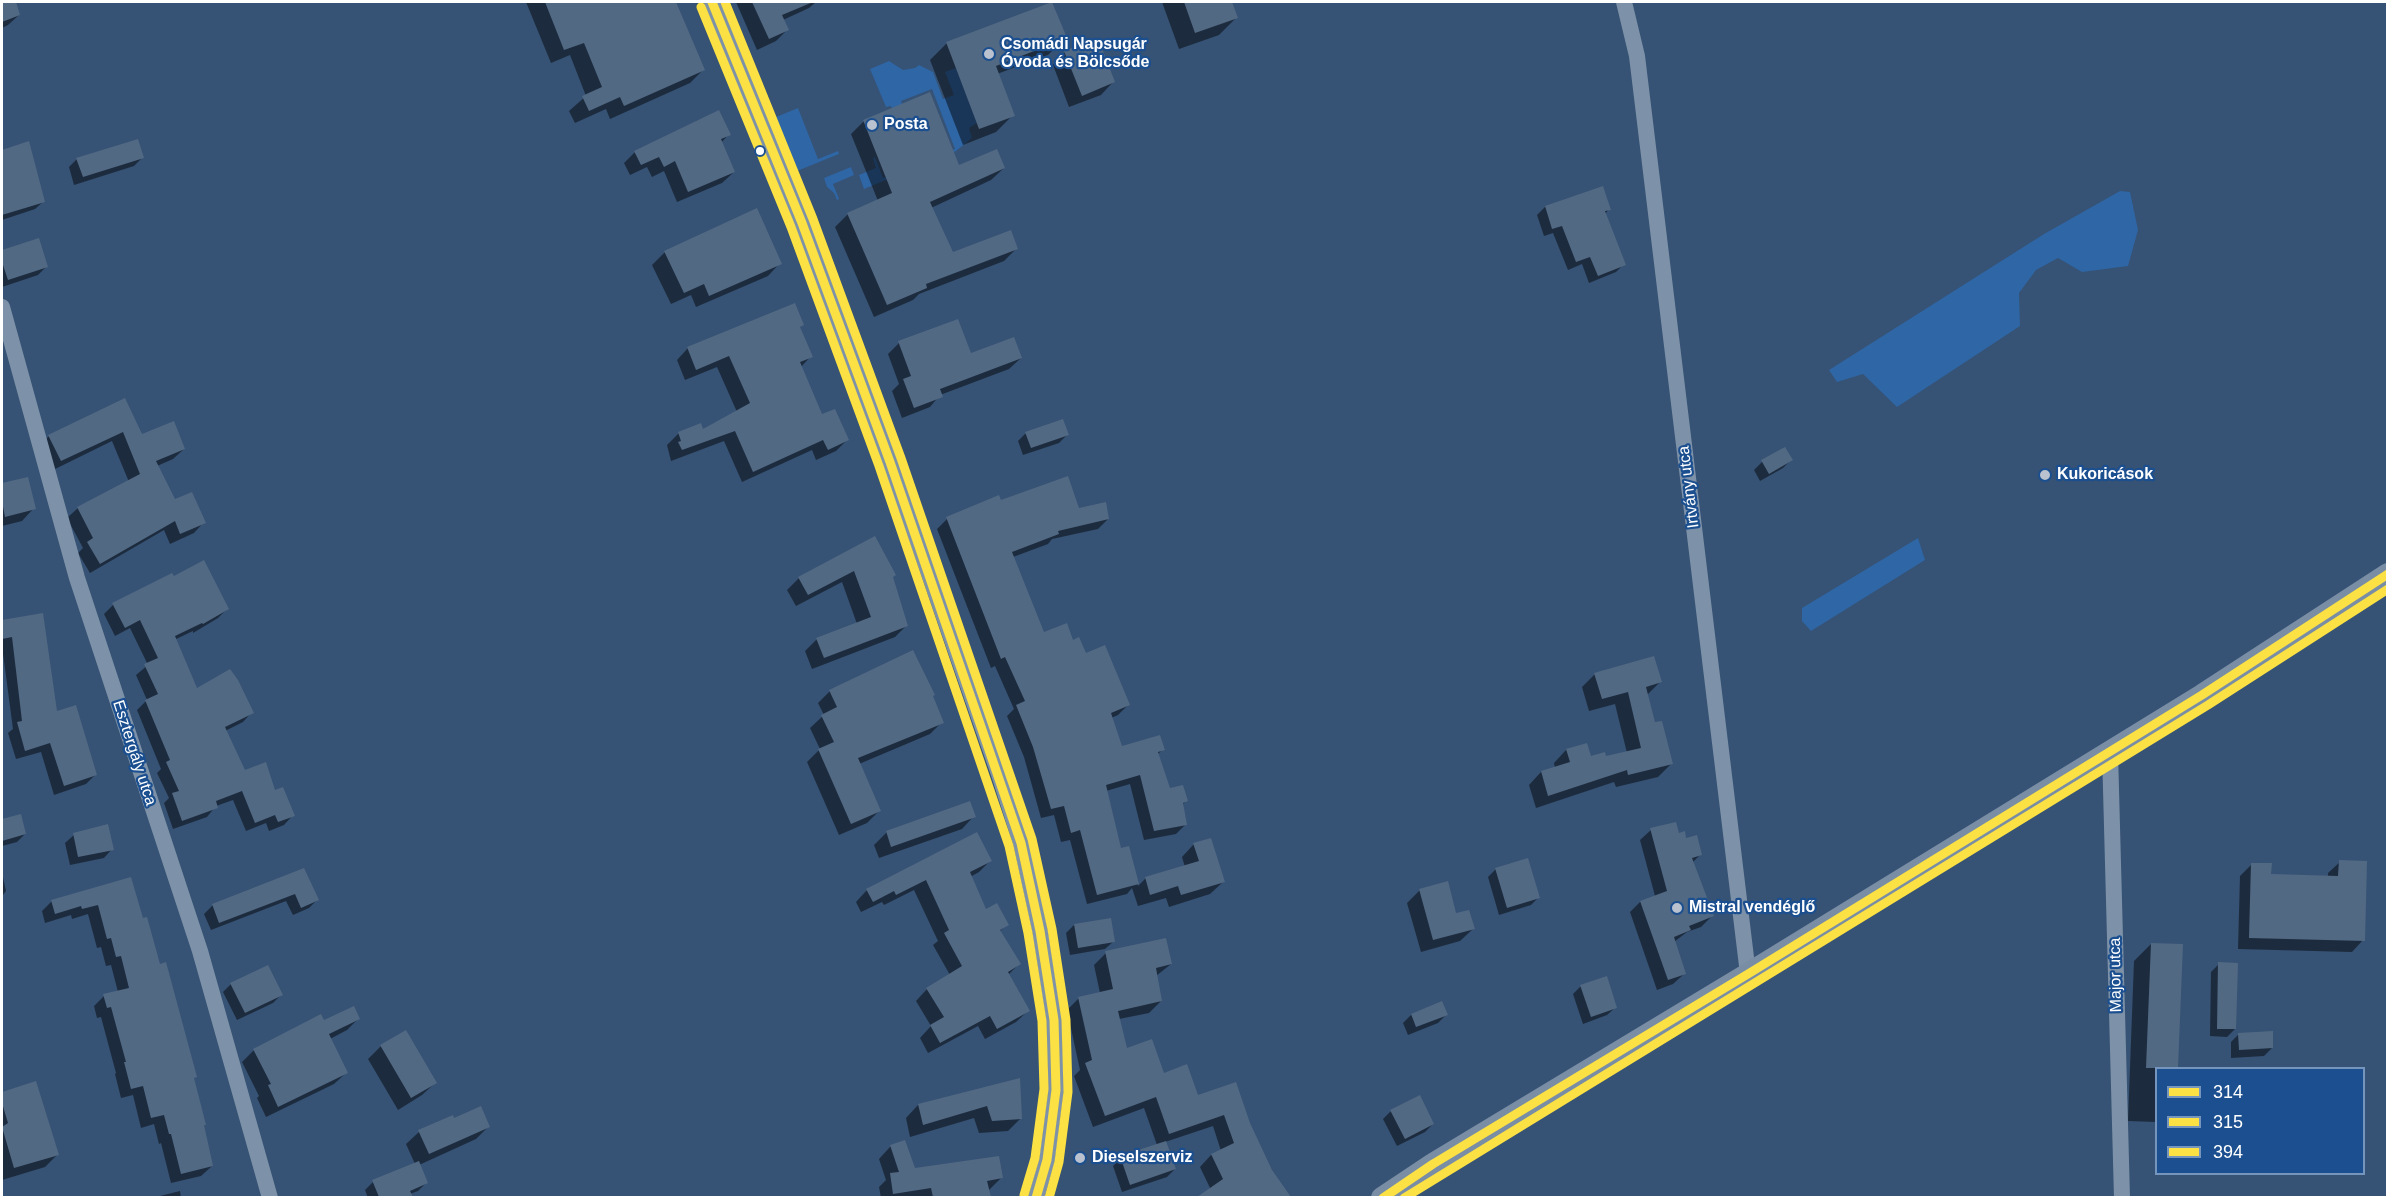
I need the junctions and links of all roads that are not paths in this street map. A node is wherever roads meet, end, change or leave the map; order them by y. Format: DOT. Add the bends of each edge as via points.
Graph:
graph roads {
  1 [pos="712,2"];
  2 [pos="1624,2"];
  3 [pos="2,307"];
  4 [pos="2388,574"];
  5 [pos="2110,752"];
  6 [pos="1748,974"];
  7 [pos="267,1196"];
  8 [pos="1036,1197"];
  9 [pos="1382,1197"];
  10 [pos="2122,1197"];
  1 -- 8 [label="street" via="802,223 890,462 1021,843 1054,1020 1056,1090 1047,1160"];
  2 -- 6 [label="street, Irtvány utca" via="1637,56"];
  3 -- 7 [label="street, Esztergály utca" via="76,578 200,951"];
  4 -- 5 [label="main road"];
  5 -- 6 [label="main road"];
  5 -- 10 [label="street, Major utca"];
  6 -- 9 [label="main road"];
}
